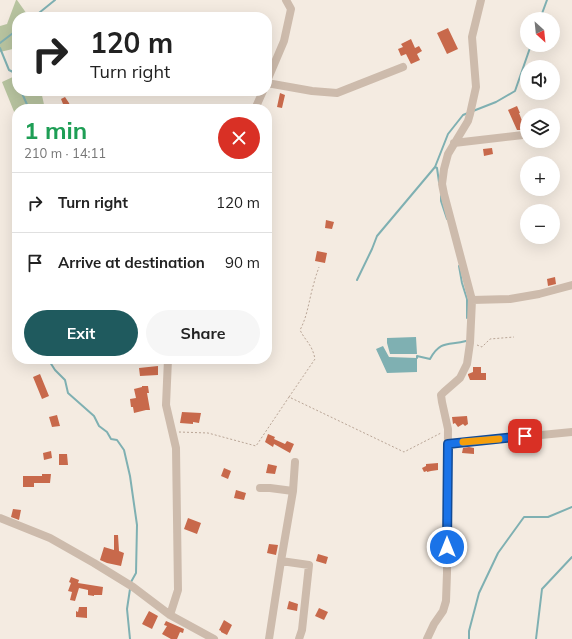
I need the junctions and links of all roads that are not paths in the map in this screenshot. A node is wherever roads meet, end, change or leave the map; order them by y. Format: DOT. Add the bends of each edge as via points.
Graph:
graph roads {
  1 [pos="286,0"];
  2 [pos="481,0"];
  3 [pos="402,67"];
  4 [pos="272,70"];
  5 [pos="272,83"];
  6 [pos="520,135"];
  7 [pos="454,143"];
  8 [pos="572,285"];
  9 [pos="472,300"];
  10 [pos="168,364"];
  11 [pos="572,432"];
  12 [pos="448,444"];
  13 [pos="295,462"];
  14 [pos="260,488"];
  15 [pos="292,491"];
  16 [pos="0,518"];
  17 [pos="281,561"];
  18 [pos="170,615"];
  19 [pos="214,639"];
  20 [pos="269,639"];
  21 [pos="299,639"];
  22 [pos="427,639"];
  1 -- 4 [label="street" via="291,9 288,26"];
  2 -- 7 [label="street" via="472,37 476,87 468,120"];
  3 -- 5 [label="street" via="337,93"];
  6 -- 7 [label="street"];
  7 -- 9 [label="street" via="448,154 442,184"];
  8 -- 9 [label="street" via="510,299"];
  9 -- 12 [label="street" via="467,364 460,378 441,395 448,429"];
  10 -- 18 [label="street" via="166,405 176,448 178,590"];
  11 -- 12 [label="street"];
  12 -- 22 [label="street" via="446,601 444,611"];
  13 -- 15 [label="street"];
  14 -- 15 [label="street"];
  15 -- 17 [label="street"];
  16 -- 18 [label="street" via="50,538 94,563 130,585"];
  17 -- 20 [label="street"];
  17 -- 21 [label="street" via="309,565"];
  18 -- 19 [label="street"];
}
